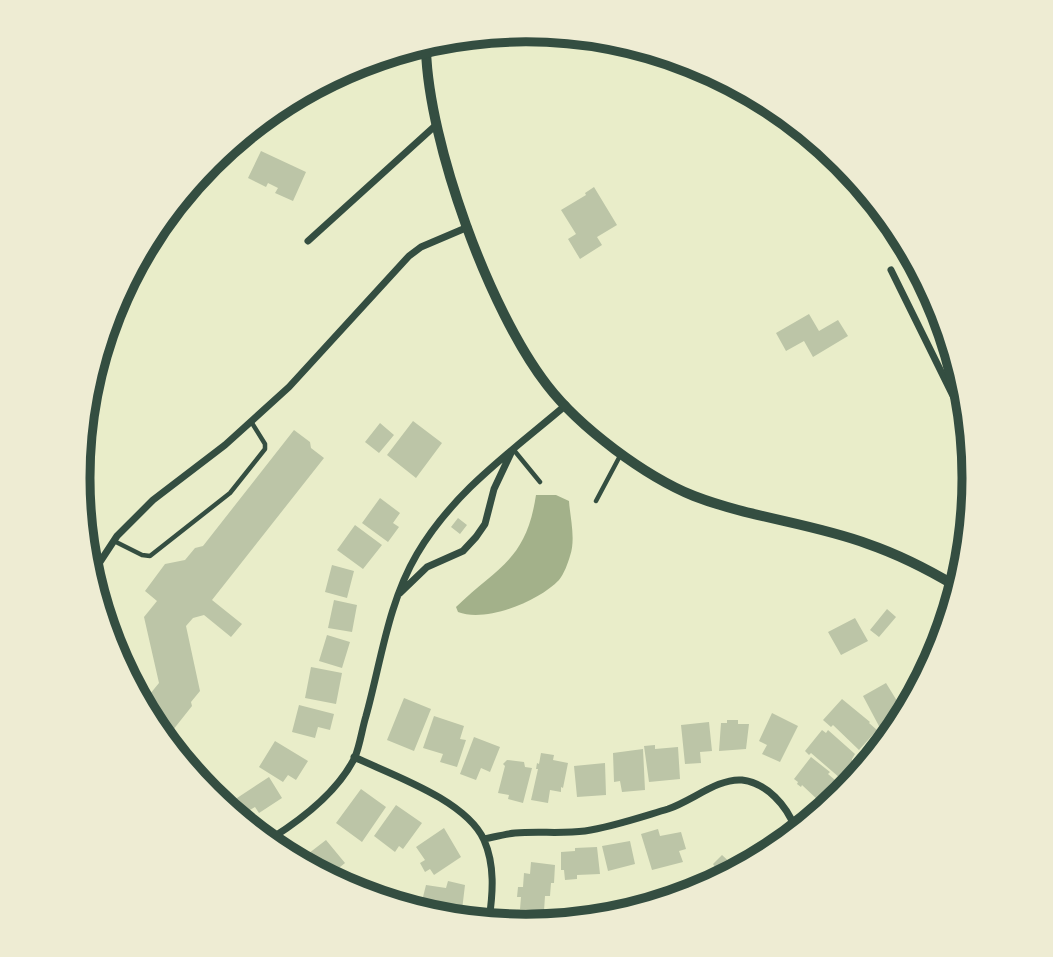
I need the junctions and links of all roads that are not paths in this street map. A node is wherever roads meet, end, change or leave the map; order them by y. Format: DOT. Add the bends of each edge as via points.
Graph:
graph roads {
  1 [pos="426,54"];
  2 [pos="436,125"];
  3 [pos="468,227"];
  4 [pos="308,241"];
  5 [pos="891,270"];
  6 [pos="956,402"];
  7 [pos="566,405"];
  8 [pos="252,423"];
  9 [pos="513,449"];
  10 [pos="621,453"];
  11 [pos="540,482"];
  12 [pos="596,501"];
  13 [pos="114,541"];
  14 [pos="98,565"];
  15 [pos="950,583"];
  16 [pos="397,596"];
  17 [pos="355,757"];
  18 [pos="793,824"];
  19 [pos="276,835"];
  20 [pos="484,839"];
  21 [pos="490,913"];
  1 -- 2 [label="street"];
  2 -- 3 [label="street"];
  2 -- 4 [label="street"];
  3 -- 7 [label="street" via="510,327 530,361"];
  3 -- 8 [label="street" via="409,256"];
  5 -- 6 [label="street"];
  7 -- 9 [label="street"];
  7 -- 10 [label="street"];
  8 -- 13 [label="street" via="153,499"];
  8 -- 13 [label="lane" via="265,449 230,493 150,556"];
  9 -- 11 [label="lane"];
  9 -- 16 [label="street" via="473,482 439,519"];
  9 -- 16 [label="street" via="476,537 463,551 427,567"];
  10 -- 12 [label="lane"];
  10 -- 15 [label="street" via="691,495 736,511 866,543"];
  13 -- 14 [label="street"];
  16 -- 17 [label="street"];
  17 -- 19 [label="street" via="333,788 299,821"];
  17 -- 20 [label="street" via="442,799"];
  18 -- 20 [label="street" via="772,794 739,780 721,783 668,809 586,831"];
  20 -- 21 [label="street" via="492,880"];
}
